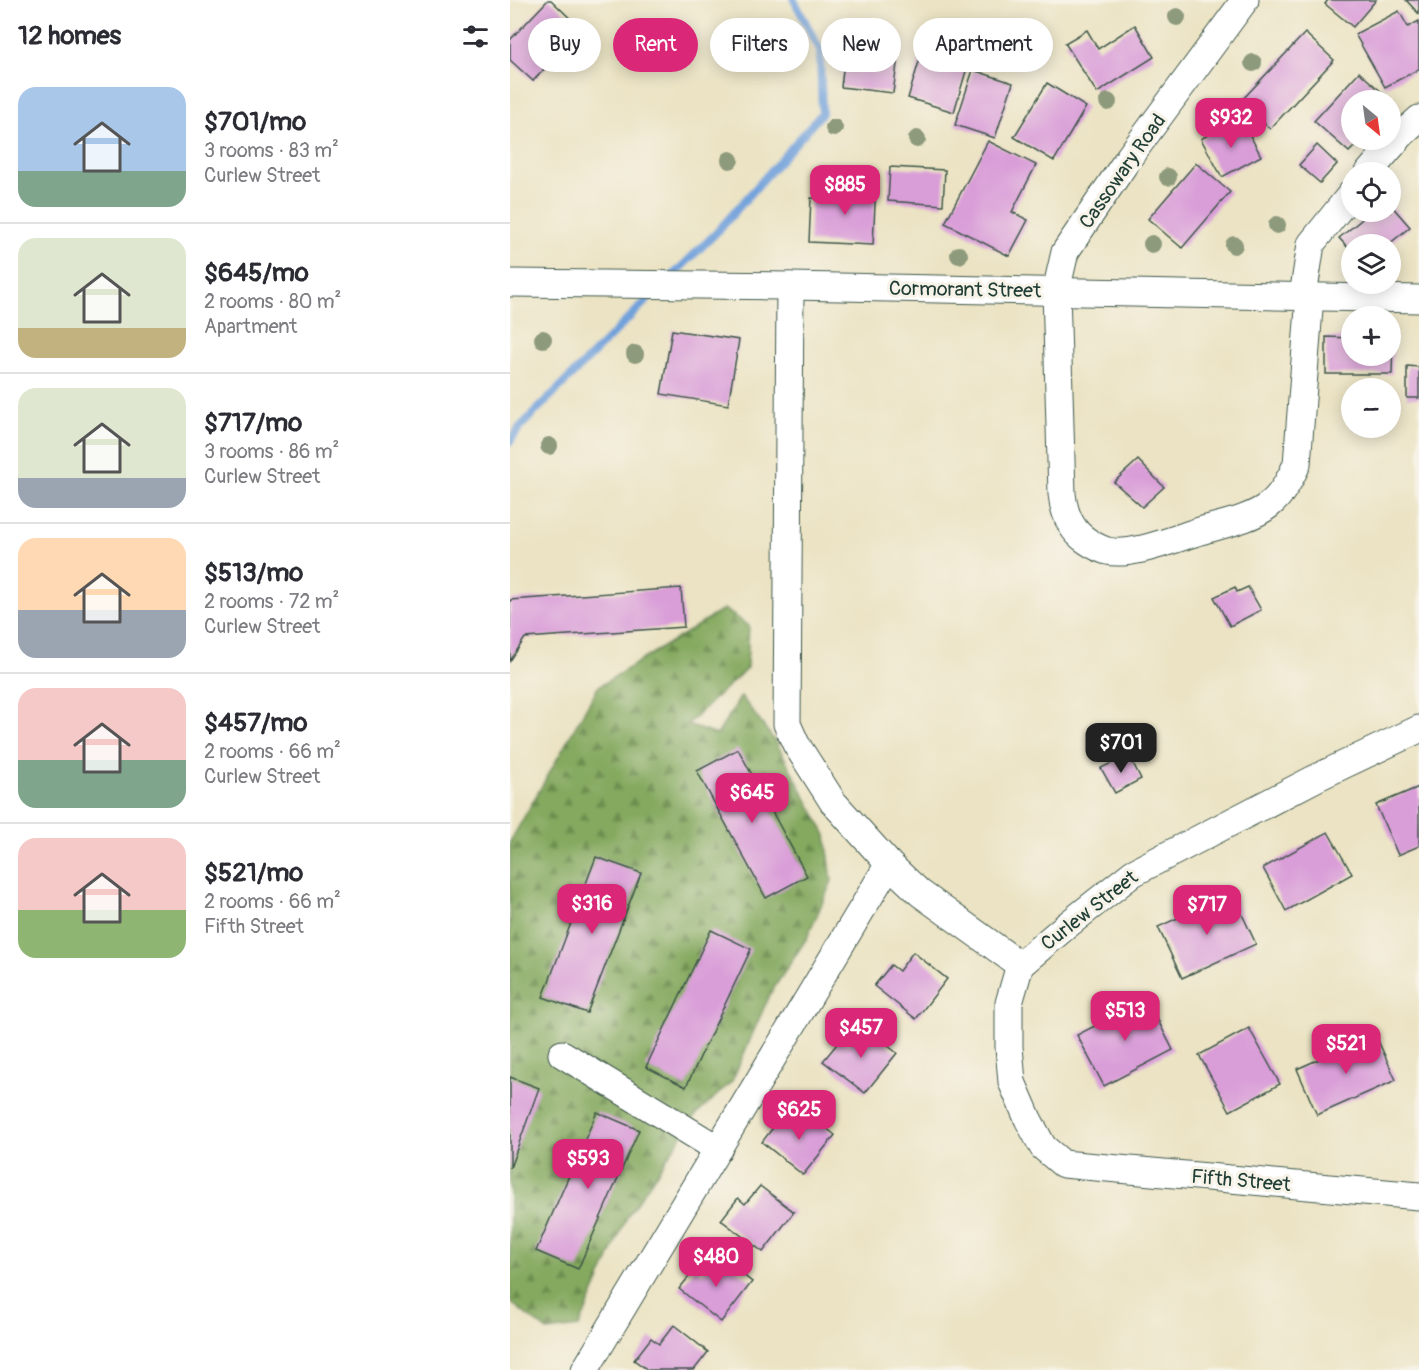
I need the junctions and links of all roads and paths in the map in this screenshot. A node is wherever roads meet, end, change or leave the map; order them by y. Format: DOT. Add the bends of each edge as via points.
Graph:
graph roads {
  1 [pos="1245,0"];
  2 [pos="1419,119"];
  3 [pos="1378,162"];
  4 [pos="1341,207"];
  5 [pos="510,283"];
  6 [pos="790,286"];
  7 [pos="1056,291"];
  8 [pos="1307,296"];
  9 [pos="1419,299"];
  10 [pos="1419,729"];
  11 [pos="890,864"];
  12 [pos="1020,965"];
  13 [pos="562,1054"];
  14 [pos="718,1149"];
  15 [pos="1419,1196"];
  16 [pos="585,1370"];
  1 -- 7 [label="street, Cassowary Road" via="1065,252"];
  2 -- 3 [label="street"];
  4 -- 8 [label="street, Cassowary Road" via="1311,244"];
  5 -- 6 [label="street, Cormorant Street"];
  6 -- 7 [label="street, Cormorant Street"];
  6 -- 11 [label="street" via="787,724 833,802"];
  7 -- 8 [label="street, Cormorant Street"];
  7 -- 8 [label="street, Cassowary Road" via="1064,510 1082,538 1101,550 1122,552 1231,523 1269,505 1289,481 1297,464"];
  8 -- 9 [label="street, Cormorant Street"];
  10 -- 12 [label="street, Curlew Street" via="1133,873"];
  11 -- 12 [label="street" via="920,893"];
  11 -- 14 [label="street"];
  12 -- 15 [label="street, Fifth Street" via="1009,1003 1012,1082 1043,1147 1063,1164"];
  13 -- 14 [label="street"];
  14 -- 16 [label="street"];
}
